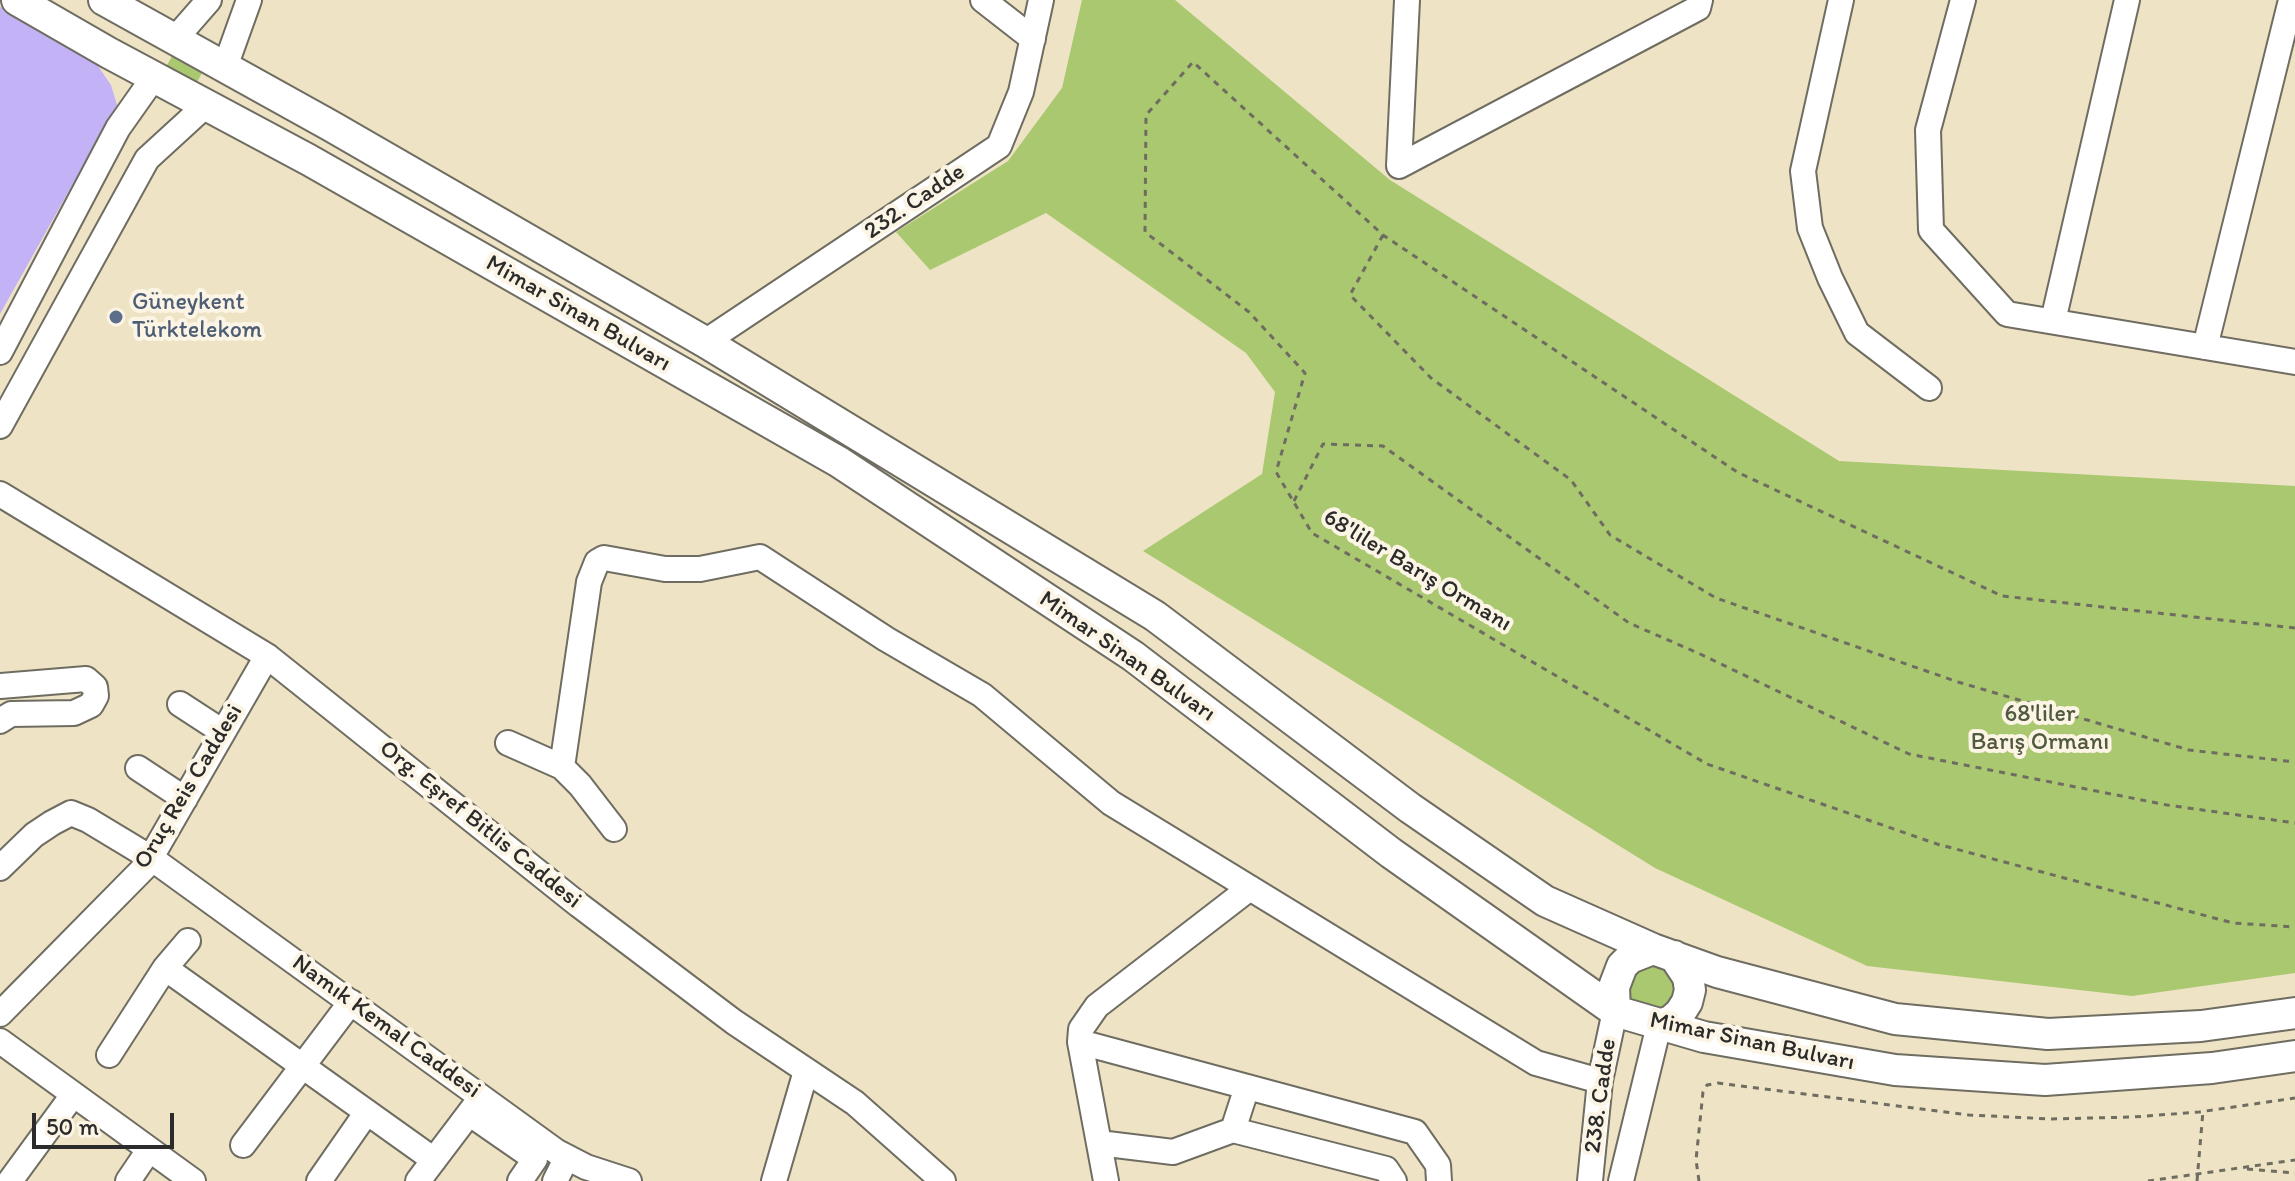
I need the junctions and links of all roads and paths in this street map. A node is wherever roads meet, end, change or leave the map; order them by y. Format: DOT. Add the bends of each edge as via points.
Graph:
graph roads {
  1 [pos="17,0"];
  2 [pos="104,0"];
  3 [pos="209,0"];
  4 [pos="249,0"];
  5 [pos="983,0"];
  6 [pos="1041,0"];
  7 [pos="1700,0"];
  8 [pos="1841,0"];
  9 [pos="1963,0"];
  10 [pos="2127,0"];
  11 [pos="2291,0"];
  12 [pos="1413,3"];
  13 [pos="175,39"];
  14 [pos="1033,39"];
  15 [pos="225,67"];
  16 [pos="154,77"];
  17 [pos="206,105"];
  18 [pos="1383,235"];
  19 [pos="2053,321"];
  20 [pos="705,342"];
  21 [pos="2205,347"];
  22 [pos="0,352"];
  23 [pos="2295,362"];
  24 [pos="1929,388"];
  25 [pos="0,426"];
  26 [pos="0,494"];
  27 [pos="1293,502"];
  28 [pos="2295,628"];
  29 [pos="267,656"];
  30 [pos="0,686"];
  31 [pos="180,704"];
  32 [pos="0,721"];
  33 [pos="223,732"];
  34 [pos="508,743"];
  35 [pos="2295,762"];
  36 [pos="562,767"];
  37 [pos="138,768"];
  38 [pos="185,799"];
  39 [pos="2295,823"];
  40 [pos="614,829"];
  41 [pos="151,858"];
  42 [pos="0,868"];
  43 [pos="1250,888"];
  44 [pos="2295,927"];
  45 [pos="188,941"];
  46 [pos="1663,953"];
  47 [pos="165,968"];
  48 [pos="351,1002"];
  49 [pos="1615,1011"];
  50 [pos="2295,1013"];
  51 [pos="0,1014"];
  52 [pos="1659,1025"];
  53 [pos="0,1041"];
  54 [pos="1080,1042"];
  55 [pos="109,1055"];
  56 [pos="2295,1056"];
  57 [pos="304,1065"];
  58 [pos="806,1071"];
  59 [pos="1600,1081"];
  60 [pos="1247,1087"];
  61 [pos="73,1095"];
  62 [pos="2295,1098"];
  63 [pos="476,1106"];
  64 [pos="2203,1111"];
  65 [pos="367,1112"];
  66 [pos="1233,1130"];
  67 [pos="1099,1143"];
  68 [pos="243,1145"];
  69 [pos="149,1150"];
  70 [pos="567,1157"];
  71 [pos="434,1160"];
  72 [pos="2295,1160"];
  73 [pos="2240,1169"];
  74 [pos="2295,1173"];
  75 [pos="2197,1175"];
  76 [pos="10,1181"];
  77 [pos="128,1181"];
  78 [pos="193,1181"];
  79 [pos="319,1181"];
  80 [pos="418,1181"];
  81 [pos="520,1181"];
  82 [pos="555,1181"];
  83 [pos="629,1181"];
  84 [pos="774,1181"];
  85 [pos="943,1181"];
  86 [pos="1106,1181"];
  87 [pos="1394,1181"];
  88 [pos="1439,1181"];
  89 [pos="1590,1181"];
  90 [pos="1621,1181"];
  91 [pos="1699,1181"];
  92 [pos="2148,1181"];
  93 [pos="2197,1181"];
  1 -- 16 [label="main road, Mimar Sinan Bulvarı"];
  2 -- 13 [label="main road, Mimar Sinan Bulvarı"];
  3 -- 13 [label="street"];
  4 -- 15 [label="street"];
  5 -- 14 [label="street"];
  6 -- 14 [label="street, 232. Cadde"];
  7 -- 12 [label="street" via="1698,8 1399,166"];
  8 -- 24 [label="street" via="1803,171 1810,228 1857,333"];
  9 -- 19 [label="street" via="1928,130 1931,230 2007,314"];
  10 -- 19 [label="street"];
  11 -- 21 [label="street"];
  13 -- 15 [label="main road, Mimar Sinan Bulvarı"];
  13 -- 16 [label="main road" via="158,55"];
  14 -- 20 [label="street, 232. Cadde" via="1021,92 999,146"];
  15 -- 17 [label="main road" via="220,88"];
  15 -- 20 [label="main road, Mimar Sinan Bulvarı"];
  16 -- 17 [label="main road, Mimar Sinan Bulvarı"];
  16 -- 22 [label="street" via="118,128"];
  17 -- 25 [label="street" via="147,159"];
  17 -- 49 [label="main road, Mimar Sinan Bulvarı" via="839,462 1133,656 1391,853"];
  18 -- 27 [label="path, 68'liler Barış Ormanı" via="1193,62 1146,115 1145,232 1249,312 1305,373 1276,472"];
  18 -- 28 [label="path, 68'liler Barış Ormanı" via="1737,472 2002,596"];
  18 -- 35 [label="path" via="1350,295 1431,378 1571,480 1610,535 1716,598 1958,682 2189,750"];
  19 -- 21 [label="street"];
  20 -- 46 [label="main road, Mimar Sinan Bulvarı" via="1155,616 1410,808 1545,901"];
  21 -- 23 [label="street"];
  26 -- 29 [label="street, Org. Eşref Bitlis Caddesi"];
  27 -- 39 [label="path, 68'liler Barış Ormanı" via="1323,444 1383,446 1629,623 1909,754 2167,805"];
  27 -- 44 [label="path, 68'liler Barış Ormanı" via="1312,533 1707,764 1937,844 2233,923"];
  29 -- 33 [label="street, Oruç Reis Caddesi"];
  29 -- 58 [label="street, Org. Eşref Bitlis Caddesi" via="579,905"];
  30 -- 32 [label="street" via="86,679 96,696 91,705 74,713 11,714"];
  31 -- 33 [label="street"];
  33 -- 38 [label="street, Oruç Reis Caddesi"];
  34 -- 36 [label="street"];
  36 -- 40 [label="street"];
  36 -- 43 [label="street" via="589,582 597,562 604,558 700,569 760,557 982,695 1111,803"];
  37 -- 38 [label="street"];
  38 -- 41 [label="street, Oruç Reis Caddesi"];
  41 -- 42 [label="street, Namık Kemal Caddesi" via="71,813 34,835"];
  41 -- 48 [label="street, Namık Kemal Caddesi"];
  41 -- 51 [label="street, Oruç Reis Caddesi"];
  43 -- 54 [label="street" via="1097,1006 1081,1029"];
  43 -- 59 [label="street" via="1536,1063"];
  45 -- 47 [label="street"];
  46 -- 49 [label="main road" via="1630,958 1622,966 1614,987"];
  46 -- 50 [label="main road, Mimar Sinan Bulvarı" via="1895,1019 2048,1034 2201,1026"];
  46 -- 52 [label="main road" via="1688,977 1690,990 1680,1013"];
  47 -- 55 [label="street"];
  47 -- 57 [label="street"];
  48 -- 57 [label="street"];
  48 -- 63 [label="street, Namık Kemal Caddesi"];
  49 -- 52 [label="main road, Mimar Sinan Bulvarı"];
  49 -- 59 [label="street, 238. Cadde"];
  52 -- 56 [label="main road, Mimar Sinan Bulvarı" via="1895,1070 2045,1080 2212,1068"];
  52 -- 90 [label="street"];
  53 -- 61 [label="street"];
  54 -- 60 [label="street"];
  54 -- 67 [label="street"];
  57 -- 65 [label="street"];
  57 -- 68 [label="street"];
  58 -- 84 [label="street"];
  58 -- 85 [label="street, Org. Eşref Bitlis Caddesi" via="855,1103"];
  59 -- 89 [label="street, 238. Cadde"];
  60 -- 66 [label="street"];
  60 -- 88 [label="street" via="1415,1132 1438,1165"];
  61 -- 69 [label="street"];
  61 -- 76 [label="street"];
  62 -- 64 [label="path"];
  63 -- 70 [label="street, Namık Kemal Caddesi"];
  63 -- 71 [label="street"];
  63 -- 81 [label="street" via="535,1159"];
  64 -- 75 [label="path"];
  64 -- 91 [label="path" via="2119,1118 1996,1116 1718,1083 1703,1092"];
  65 -- 71 [label="street"];
  65 -- 79 [label="street"];
  66 -- 67 [label="street" via="1173,1152"];
  66 -- 87 [label="street" via="1386,1169"];
  67 -- 86 [label="street"];
  69 -- 77 [label="street"];
  69 -- 78 [label="street"];
  70 -- 82 [label="street"];
  70 -- 83 [label="street, Namık Kemal Caddesi"];
  71 -- 80 [label="street"];
  72 -- 73 [label="path"];
  73 -- 74 [label="path"];
  73 -- 75 [label="path"];
  75 -- 92 [label="path"];
  75 -- 93 [label="path"];
}
